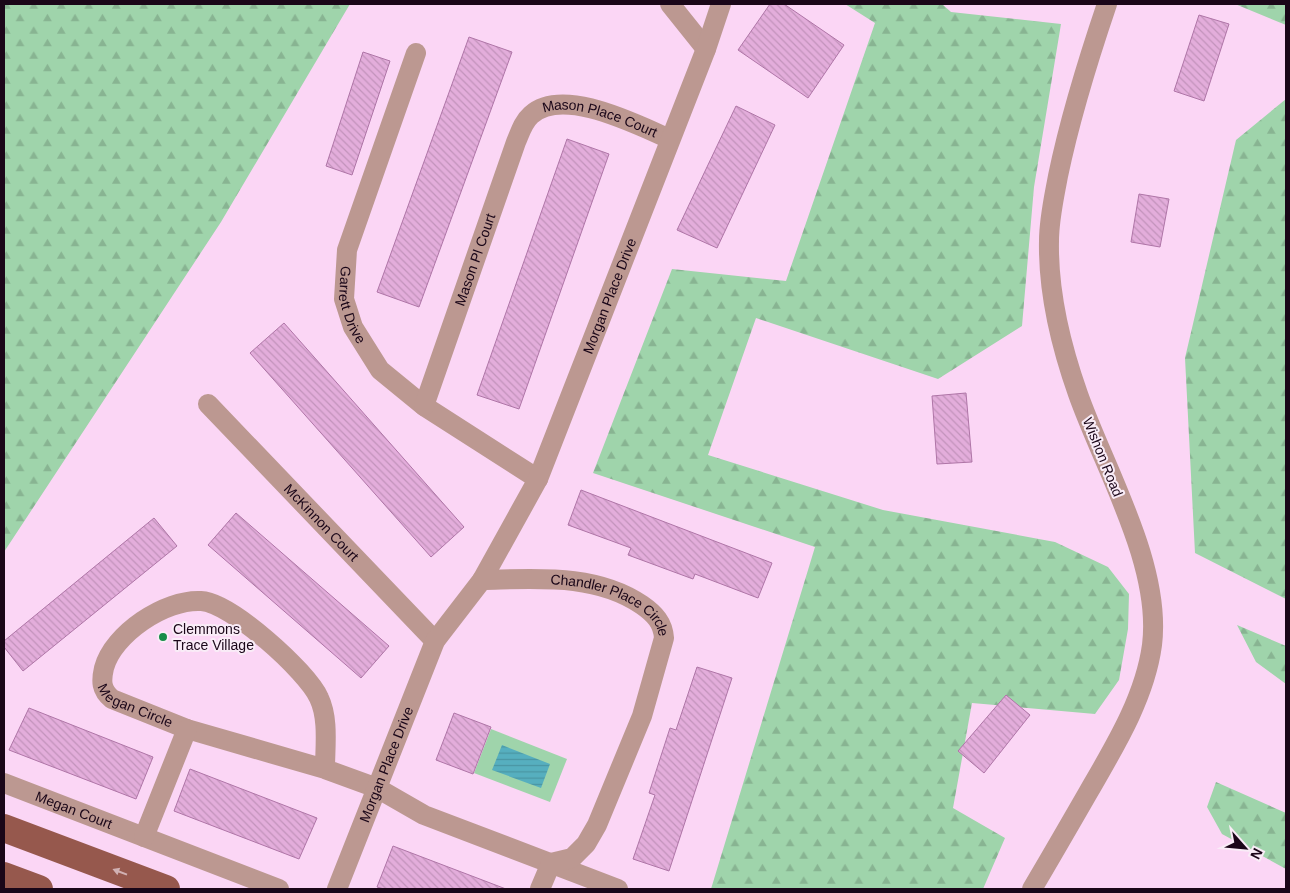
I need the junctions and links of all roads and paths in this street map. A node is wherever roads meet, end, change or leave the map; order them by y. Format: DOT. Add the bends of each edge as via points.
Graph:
graph roads {
  1 [pos="670,4"];
  2 [pos="721,4"];
  3 [pos="1107,4"];
  4 [pos="706,49"];
  5 [pos="416,53"];
  6 [pos="531,115"];
  7 [pos="670,139"];
  8 [pos="208,404"];
  9 [pos="424,406"];
  10 [pos="538,479"];
  11 [pos="482,580"];
  12 [pos="435,641"];
  13 [pos="187,729"];
  14 [pos="325,769"];
  15 [pos="4,783"];
  16 [pos="377,788"];
  17 [pos="4,828"];
  18 [pos="144,837"];
  19 [pos="551,863"];
  20 [pos="4,876"];
  21 [pos="40,889"];
  22 [pos="166,889"];
  23 [pos="279,889"];
  24 [pos="337,889"];
  25 [pos="540,889"];
  26 [pos="618,889"];
  27 [pos="1032,889"];
  1 -- 4 [label="street"];
  2 -- 4 [label="street, Morgan Place Drive"];
  3 -- 27 [label="street, Wishon Road" via="1064,149 1051,210 1049,242 1052,284 1065,356 1129,522 1148,581 1153,612 1152,644 1135,704 1112,751"];
  4 -- 7 [label="street, Morgan Place Drive"];
  5 -- 9 [label="street, Garrett Drive" via="347,250 344,299 353,327 380,370"];
  6 -- 7 [label="street, Mason Place Court" via="548,106 582,106"];
  6 -- 9 [label="street, Mason Pl Court" via="516,142"];
  7 -- 10 [label="street, Morgan Place Drive"];
  8 -- 12 [label="street, McKinnon Court"];
  9 -- 10 [label="street, Garrett Drive"];
  10 -- 11 [label="street, Morgan Place Drive"];
  11 -- 12 [label="street"];
  11 -- 19 [label="street, Chandler Place Circle" via="541,578 603,587 632,598 658,619 664,629 658,667 642,716 596,825 586,844 572,858"];
  12 -- 16 [label="street, Morgan Place Drive"];
  13 -- 14 [label="street, Megan Circle"];
  13 -- 14 [label="street, Megan Circle" via="112,699 105,693 103,673 111,650 141,622 170,608 202,601 212,603 254,630 280,652 315,691 324,719"];
  13 -- 18 [label="street"];
  14 -- 16 [label="street, Megan Circle"];
  15 -- 18 [label="street, Megan Court"];
  16 -- 19 [label="street" via="424,815"];
  16 -- 24 [label="street, Morgan Place Drive"];
  22 -- 17 [label="main road, one-way"];
  18 -- 23 [label="street, Megan Court"];
  19 -- 25 [label="street"];
  19 -- 26 [label="street"];
  20 -- 21 [label="main road"];
}
